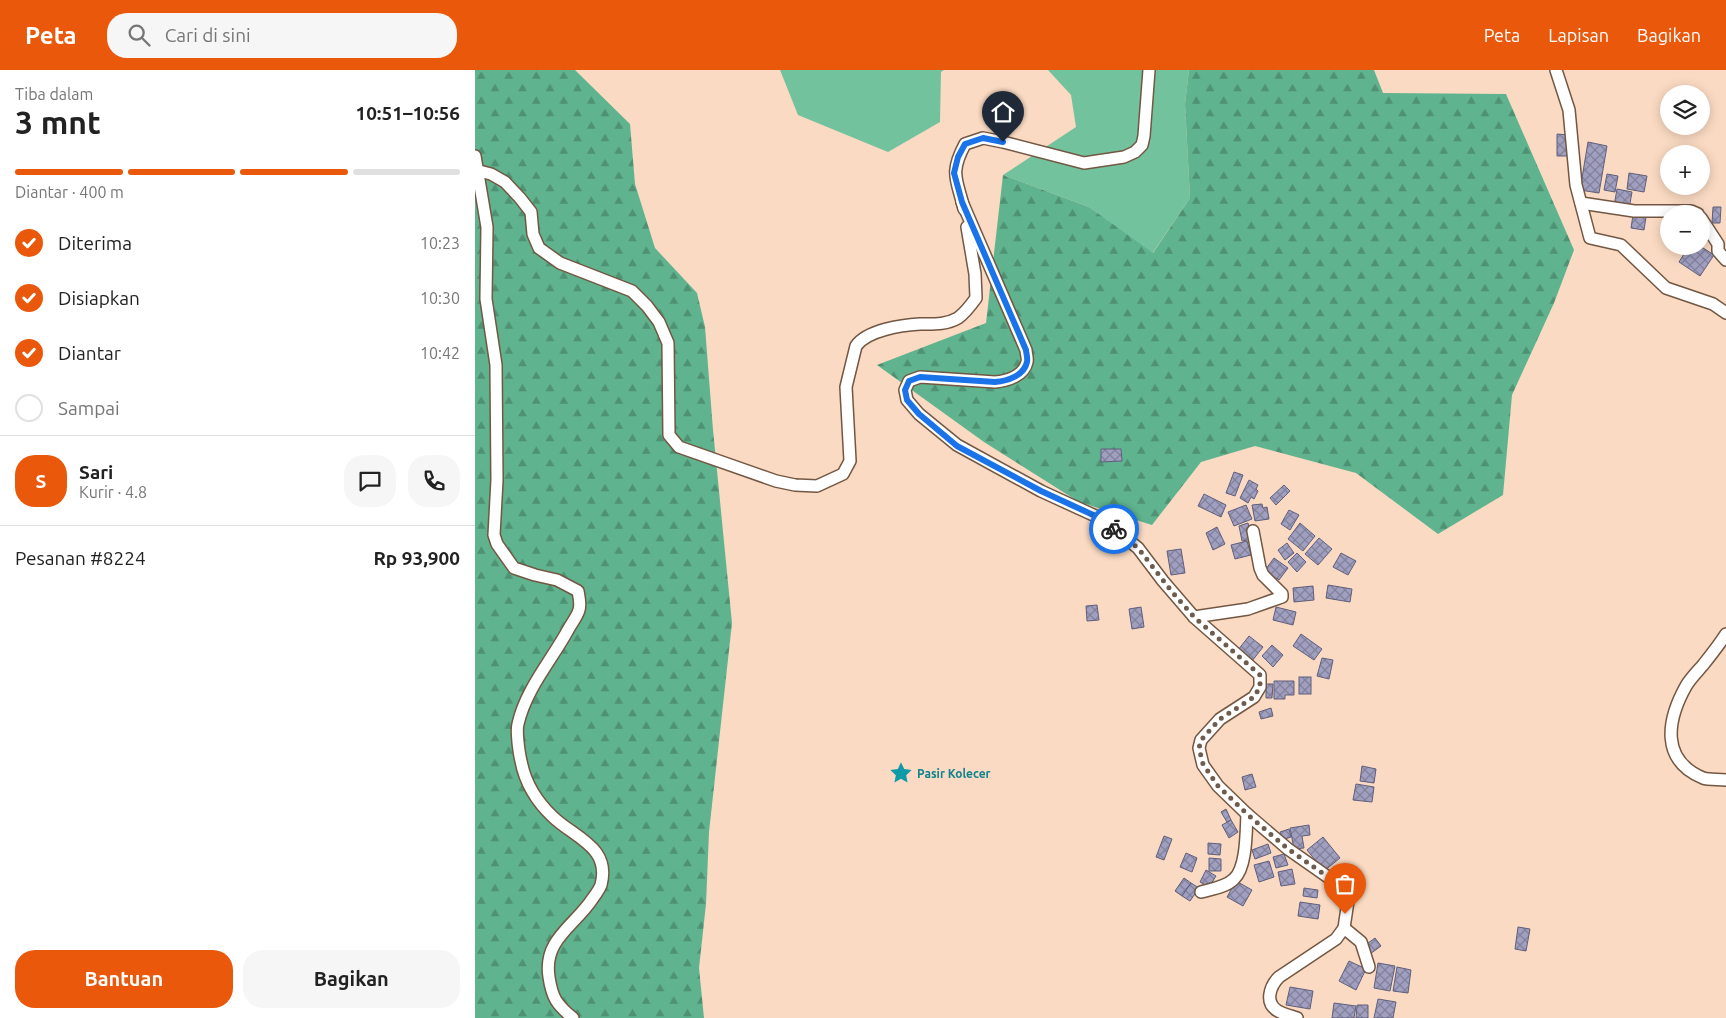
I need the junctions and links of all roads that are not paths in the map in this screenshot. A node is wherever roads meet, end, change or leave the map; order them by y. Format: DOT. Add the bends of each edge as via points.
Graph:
graph roads {
  1 [pos="1149,70"];
  2 [pos="1557,70"];
  3 [pos="475,156"];
  4 [pos="476,170"];
  5 [pos="962,202"];
  6 [pos="1581,203"];
  7 [pos="1660,211"];
  8 [pos="1710,232"];
  9 [pos="1726,260"];
  10 [pos="1726,313"];
  11 [pos="1253,531"];
  12 [pos="1194,617"];
  13 [pos="1726,634"];
  14 [pos="1726,780"];
  15 [pos="1247,814"];
  16 [pos="1201,892"];
  17 [pos="1344,928"];
  18 [pos="1369,967"];
  19 [pos="1270,1000"];
  20 [pos="573,1018"];
  21 [pos="1277,1018"];
  22 [pos="1297,1018"];
  1 -- 5 [label="street" via="1142,145 1135,152 1084,164 983,138 965,144 958,157 954,173"];
  2 -- 6 [label="street" via="1569,110 1576,184"];
  3 -- 4 [label="street"];
  4 -- 5 [label="street" via="505,182 521,198 531,212 533,234 539,248 560,263 631,291 659,322 668,344 669,435 679,447 795,485 817,486 843,474 850,461 846,387 859,341 871,334 903,326 949,322 959,318 975,298 975,274"];
  4 -- 20 [label="street" via="487,227 486,299 496,365 494,535 514,568 557,580 578,591 580,599 579,610 527,696 518,725 521,762 534,796 553,817 594,848 603,866 601,886 587,908 551,948 547,967 552,993 560,1007"];
  5 -- 12 [label="street" via="1026,350 1027,362 1021,373 1007,381 920,377 909,381 905,390 907,400 957,446 1102,519 1138,548"];
  6 -- 7 [label="street" via="1627,210"];
  6 -- 10 [label="street" via="1590,238 1621,244 1667,288 1713,304"];
  8 -- 9 [label="street" via="1718,244 1718,251"];
  11 -- 12 [label="street" via="1259,568 1282,597 1248,609"];
  12 -- 15 [label="street" via="1260,675 1260,687 1254,697 1220,719 1201,740 1199,748 1203,764 1218,786"];
  13 -- 14 [label="street" via="1687,685 1675,710 1670,734 1673,750 1681,764 1704,778"];
  15 -- 16 [label="street" via="1242,868 1234,879 1221,887"];
  15 -- 17 [label="street" via="1288,849 1338,884 1348,901"];
  17 -- 18 [label="street" via="1361,942"];
  17 -- 19 [label="street" via="1325,947 1279,977 1272,984"];
  19 -- 21 [label="street"];
  19 -- 22 [label="street" via="1278,1011"];
}
